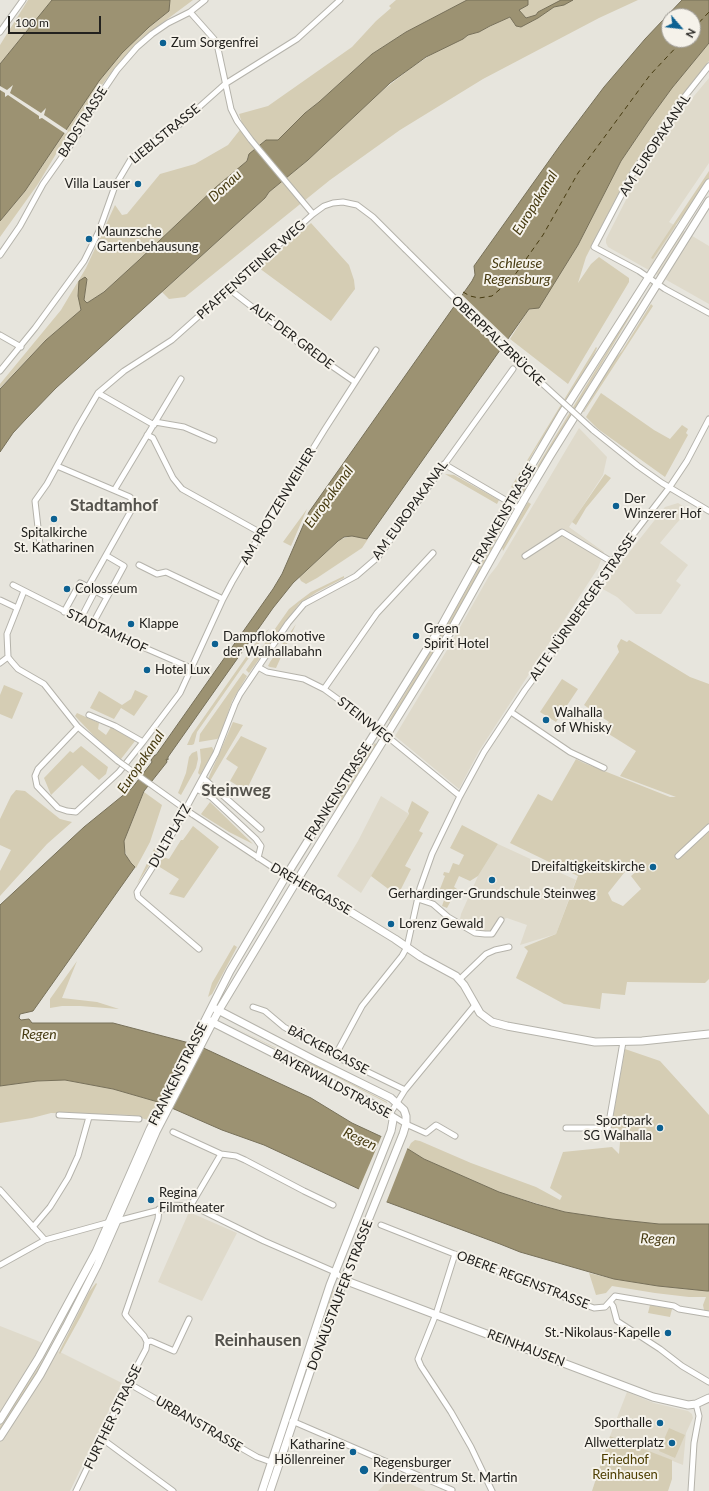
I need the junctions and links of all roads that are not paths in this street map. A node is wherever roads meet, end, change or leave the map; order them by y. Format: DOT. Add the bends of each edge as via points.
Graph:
graph roads {
  1 [pos="23,0"];
  2 [pos="205,0"];
  3 [pos="340,0"];
  4 [pos="190,12"];
  5 [pos="0,32"];
  6 [pos="709,66"];
  7 [pos="225,84"];
  8 [pos="709,183"];
  9 [pos="709,201"];
  10 [pos="314,214"];
  11 [pos="405,249"];
  12 [pos="0,255"];
  13 [pos="648,278"];
  14 [pos="657,284"];
  15 [pos="229,289"];
  16 [pos="709,313"];
  17 [pos="0,334"];
  18 [pos="21,347"];
  19 [pos="376,350"];
  20 [pos="513,369"];
  21 [pos="0,371"];
  22 [pos="181,379"];
  23 [pos="355,382"];
  24 [pos="98,393"];
  25 [pos="709,419"];
  26 [pos="154,423"];
  27 [pos="147,435"];
  28 [pos="214,440"];
  29 [pos="444,464"];
  30 [pos="57,466"];
  31 [pos="669,488"];
  32 [pos="115,490"];
  33 [pos="510,502"];
  34 [pos="519,508"];
  35 [pos="709,511"];
  36 [pos="261,533"];
  37 [pos="40,545"];
  38 [pos="433,553"];
  39 [pos="107,556"];
  40 [pos="525,556"];
  41 [pos="612,562"];
  42 [pos="139,566"];
  43 [pos="14,585"];
  44 [pos="88,587"];
  45 [pos="24,591"];
  46 [pos="95,591"];
  47 [pos="107,597"];
  48 [pos="223,599"];
  49 [pos="0,600"];
  50 [pos="17,608"];
  51 [pos="64,612"];
  52 [pos="80,620"];
  53 [pos="92,626"];
  54 [pos="8,657"];
  55 [pos="0,663"];
  56 [pos="258,667"];
  57 [pos="191,668"];
  58 [pos="324,688"];
  59 [pos="511,712"];
  60 [pos="88,715"];
  61 [pos="78,727"];
  62 [pos="378,729"];
  63 [pos="385,736"];
  64 [pos="143,742"];
  65 [pos="604,768"];
  66 [pos="203,778"];
  67 [pos="197,789"];
  68 [pos="460,796"];
  69 [pos="709,827"];
  70 [pos="261,829"];
  71 [pos="678,856"];
  72 [pos="258,858"];
  73 [pos="286,876"];
  74 [pos="296,882"];
  75 [pos="418,899"];
  76 [pos="501,920"];
  77 [pos="407,947"];
  78 [pos="509,947"];
  79 [pos="199,949"];
  80 [pos="460,979"];
  81 [pos="475,1005"];
  82 [pos="253,1007"];
  83 [pos="215,1008"];
  84 [pos="209,1020"];
  85 [pos="709,1034"];
  86 [pos="623,1042"];
  87 [pos="336,1056"];
  88 [pos="406,1090"];
  89 [pos="396,1103"];
  90 [pos="390,1114"];
  91 [pos="59,1115"];
  92 [pos="89,1117"];
  93 [pos="139,1119"];
  94 [pos="406,1124"];
  95 [pos="566,1128"];
  96 [pos="173,1132"];
  97 [pos="455,1136"];
  98 [pos="221,1154"];
  99 [pos="0,1190"];
  100 [pos="191,1205"];
  101 [pos="333,1205"];
  102 [pos="159,1209"];
  103 [pos="113,1221"];
  104 [pos="381,1225"];
  105 [pos="33,1227"];
  106 [pos="45,1240"];
  107 [pos="455,1254"];
  108 [pos="0,1265"];
  109 [pos="335,1272"];
  110 [pos="344,1280"];
  111 [pos="610,1302"];
  112 [pos="436,1314"];
  113 [pos="709,1314"];
  114 [pos="189,1319"];
  115 [pos="147,1342"];
  116 [pos="708,1379"];
  117 [pos="128,1383"];
  118 [pos="709,1398"];
  119 [pos="696,1404"];
  120 [pos="285,1419"];
  121 [pos="0,1420"];
  122 [pos="293,1422"];
  123 [pos="0,1437"];
  124 [pos="101,1438"];
  125 [pos="271,1462"];
  126 [pos="452,1490"];
  127 [pos="76,1491"];
  128 [pos="173,1491"];
  129 [pos="262,1491"];
  130 [pos="270,1491"];
  131 [pos="492,1491"];
  132 [pos="691,1491"];
  1 -- 5 [label="street"];
  2 -- 4 [label="street, BADSTRASSE"];
  3 -- 7 [label="street, LIEBLSTRASSE" via="297,39"];
  4 -- 7 [label="street" via="217,44"];
  4 -- 12 [label="street, BADSTRASSE" via="152,34 117,70"];
  6 -- 13 [label="street, AM EUROPAKANAL" via="678,105 634,171 594,247"];
  7 -- 10 [label="street" via="236,120"];
  7 -- 18 [label="street, LIEBLSTRASSE" via="179,125 142,149 126,165 84,261"];
  8 -- 13 [label="main road, FRANKENSTRASSE"];
  9 -- 14 [label="main road, FRANKENSTRASSE"];
  10 -- 11 [label="street, PFAFFENSTEINER WEG" via="333,203 357,205"];
  10 -- 15 [label="street, PFAFFENSTEINER WEG"];
  11 -- 31 [label="street, OBERPFALZBRÜCKE, bridge" via="592,430"];
  13 -- 14 [label="street"];
  13 -- 33 [label="main road, FRANKENSTRASSE" via="561,415"];
  14 -- 16 [label="street"];
  14 -- 34 [label="main road, FRANKENSTRASSE"];
  15 -- 23 [label="street, AUF DER GREDE" via="300,344"];
  15 -- 24 [label="street, PFAFFENSTEINER WEG" via="172,340 124,371"];
  17 -- 18 [label="street"];
  18 -- 21 [label="street, LIEBLSTRASSE"];
  19 -- 23 [label="street, AM PROTZENWEIHER"];
  20 -- 29 [label="street, AM EUROPAKANAL"];
  22 -- 26 [label="street"];
  23 -- 36 [label="street, AM PROTZENWEIHER"];
  24 -- 26 [label="street"];
  24 -- 30 [label="street, PFAFFENSTEINER WEG"];
  25 -- 31 [label="street, ALTE NÜRNBERGER STRASSE"];
  26 -- 27 [label="street"];
  26 -- 28 [label="street" via="184,428"];
  27 -- 32 [label="street"];
  27 -- 36 [label="street" via="153,438 173,478 182,489"];
  29 -- 33 [label="street"];
  29 -- 56 [label="street, AM EUROPAKANAL" via="378,557 356,576 304,604"];
  30 -- 32 [label="street"];
  30 -- 37 [label="street, PFAFFENSTEINER WEG" via="35,501"];
  31 -- 35 [label="street"];
  31 -- 41 [label="street, ALTE NÜRNBERGER STRASSE"];
  32 -- 39 [label="street" via="133,500 132,510"];
  33 -- 34 [label="street"];
  33 -- 62 [label="main road, FRANKENSTRASSE" via="442,625"];
  34 -- 63 [label="main road, FRANKENSTRASSE" via="449,634"];
  36 -- 48 [label="street, AM PROTZENWEIHER"];
  38 -- 58 [label="street" via="377,613"];
  39 -- 44 [label="street"];
  39 -- 47 [label="street" via="124,566"];
  40 -- 41 [label="street" via="562,532"];
  41 -- 59 [label="street, ALTE NÜRNBERGER STRASSE"];
  42 -- 48 [label="street" via="157,574 167,573"];
  43 -- 45 [label="street, STADTAMHOF"];
  44 -- 46 [label="street"];
  44 -- 51 [label="street" via="80,583"];
  45 -- 50 [label="street"];
  45 -- 51 [label="street, STADTAMHOF"];
  46 -- 47 [label="street"];
  46 -- 52 [label="street"];
  47 -- 53 [label="street"];
  48 -- 57 [label="street, AM PROTZENWEIHER"];
  49 -- 50 [label="street"];
  50 -- 54 [label="street" via="7,634"];
  51 -- 52 [label="street, STADTAMHOF"];
  52 -- 53 [label="street, STADTAMHOF"];
  53 -- 57 [label="street, STADTAMHOF"];
  54 -- 55 [label="street"];
  54 -- 61 [label="street" via="14,666 44,684"];
  56 -- 58 [label="street, STEINWEG" via="267,672 304,679"];
  56 -- 66 [label="street, DULTPLATZ" via="235,704 221,743"];
  57 -- 64 [label="street, AM PROTZENWEIHER" via="180,693"];
  58 -- 62 [label="street, STEINWEG"];
  59 -- 65 [label="street" via="570,752"];
  59 -- 68 [label="street, ALTE NÜRNBERGER STRASSE" via="484,752"];
  60 -- 64 [label="street" via="115,726"];
  61 -- 64 [label="street, AM PROTZENWEIHER" via="38,769 35,776 37,786 58,808 67,811 76,812 118,772"];
  61 -- 72 [label="street, bridge" via="118,761"];
  62 -- 63 [label="street, STEINWEG"];
  62 -- 73 [label="main road, FRANKENSTRASSE"];
  63 -- 68 [label="street, STEINWEG"];
  63 -- 74 [label="main road, FRANKENSTRASSE"];
  66 -- 67 [label="street, DULTPLATZ"];
  66 -- 70 [label="street"];
  67 -- 72 [label="street, DREHERGASSE" via="211,797 256,839 261,846"];
  67 -- 79 [label="street, DULTPLATZ" via="137,892 138,897"];
  68 -- 75 [label="street, ALTE NÜRNBERGER STRASSE" via="432,854"];
  69 -- 71 [label="street"];
  72 -- 73 [label="street, DREHERGASSE"];
  73 -- 74 [label="main road, DREHERGASSE"];
  73 -- 83 [label="main road, FRANKENSTRASSE" via="230,972"];
  74 -- 77 [label="main road, DREHERGASSE" via="341,906"];
  74 -- 83 [label="main road, FRANKENSTRASSE"];
  75 -- 76 [label="street" via="433,904 448,917 475,933 492,934"];
  75 -- 77 [label="street, ALTE NÜRNBERGER STRASSE"];
  77 -- 80 [label="main road, DREHERGASSE"];
  77 -- 87 [label="street" via="362,1006"];
  78 -- 80 [label="street" via="486,954"];
  80 -- 81 [label="main road"];
  81 -- 86 [label="main road" via="485,1018 499,1025 595,1042"];
  81 -- 88 [label="street"];
  82 -- 87 [label="street, BÄCKERGASSE" via="266,1011 284,1027"];
  83 -- 84 [label="main road, FRANKENSTRASSE"];
  83 -- 89 [label="main road, BAYERWALDSTRASSE" via="391,1098"];
  84 -- 90 [label="main road, BAYERWALDSTRASSE"];
  84 -- 103 [label="main road, FRANKENSTRASSE" via="153,1130"];
  85 -- 86 [label="main road"];
  86 -- 95 [label="street" via="608,1128"];
  87 -- 88 [label="street, BÄCKERGASSE"];
  88 -- 89 [label="street"];
  89 -- 90 [label="street"];
  89 -- 94 [label="main road" via="404,1110"];
  90 -- 94 [label="street, BAYERWALDSTRASSE"];
  90 -- 109 [label="main road, DONAUSTAUFER STRASSE" via="393,1120 391,1131"];
  91 -- 92 [label="street"];
  92 -- 93 [label="street"];
  92 -- 105 [label="street" via="78,1156 68,1178 50,1207"];
  94 -- 97 [label="street, BAYERWALDSTRASSE" via="426,1133 436,1125"];
  94 -- 110 [label="main road, DONAUSTAUFER STRASSE"];
  96 -- 98 [label="street"];
  98 -- 100 [label="street"];
  98 -- 101 [label="street" via="245,1160"];
  99 -- 105 [label="street"];
  100 -- 102 [label="street"];
  100 -- 109 [label="street"];
  102 -- 103 [label="street"];
  102 -- 115 [label="street" via="158,1219 125,1314"];
  103 -- 106 [label="street"];
  103 -- 121 [label="main road, FRANKENSTRASSE" via="39,1358"];
  103 -- 123 [label="main road, FRANKENSTRASSE" via="97,1266 51,1355"];
  104 -- 107 [label="street, OBERE REGENSTRASSE"];
  105 -- 106 [label="street"];
  106 -- 108 [label="street"];
  107 -- 111 [label="street, OBERE REGENSTRASSE" via="594,1308 605,1307"];
  107 -- 112 [label="street"];
  109 -- 110 [label="street"];
  109 -- 120 [label="main road, DONAUSTAUFER STRASSE"];
  110 -- 112 [label="main road, REINHAUSEN"];
  110 -- 122 [label="main road, DONAUSTAUFER STRASSE"];
  111 -- 113 [label="street" via="615,1296"];
  111 -- 116 [label="street, OBERE REGENSTRASSE" via="617,1321 682,1366"];
  112 -- 119 [label="main road, REINHAUSEN" via="653,1397 682,1404"];
  112 -- 131 [label="street" via="418,1359 471,1447"];
  114 -- 115 [label="street" via="174,1351 151,1341"];
  115 -- 117 [label="street, FURTHER STRASSE" via="146,1349"];
  117 -- 124 [label="street, FURTHER STRASSE"];
  117 -- 125 [label="street, URBANSTRASSE" via="257,1457"];
  118 -- 119 [label="main road, REINHAUSEN"];
  119 -- 132 [label="street" via="699,1416 694,1443"];
  120 -- 122 [label="street"];
  120 -- 125 [label="main road, DONAUSTAUFER STRASSE"];
  122 -- 126 [label="street"];
  122 -- 130 [label="main road, DONAUSTAUFER STRASSE"];
  124 -- 127 [label="street, FURTHER STRASSE"];
  124 -- 128 [label="street"];
  125 -- 129 [label="main road, DONAUSTAUFER STRASSE"];
}
